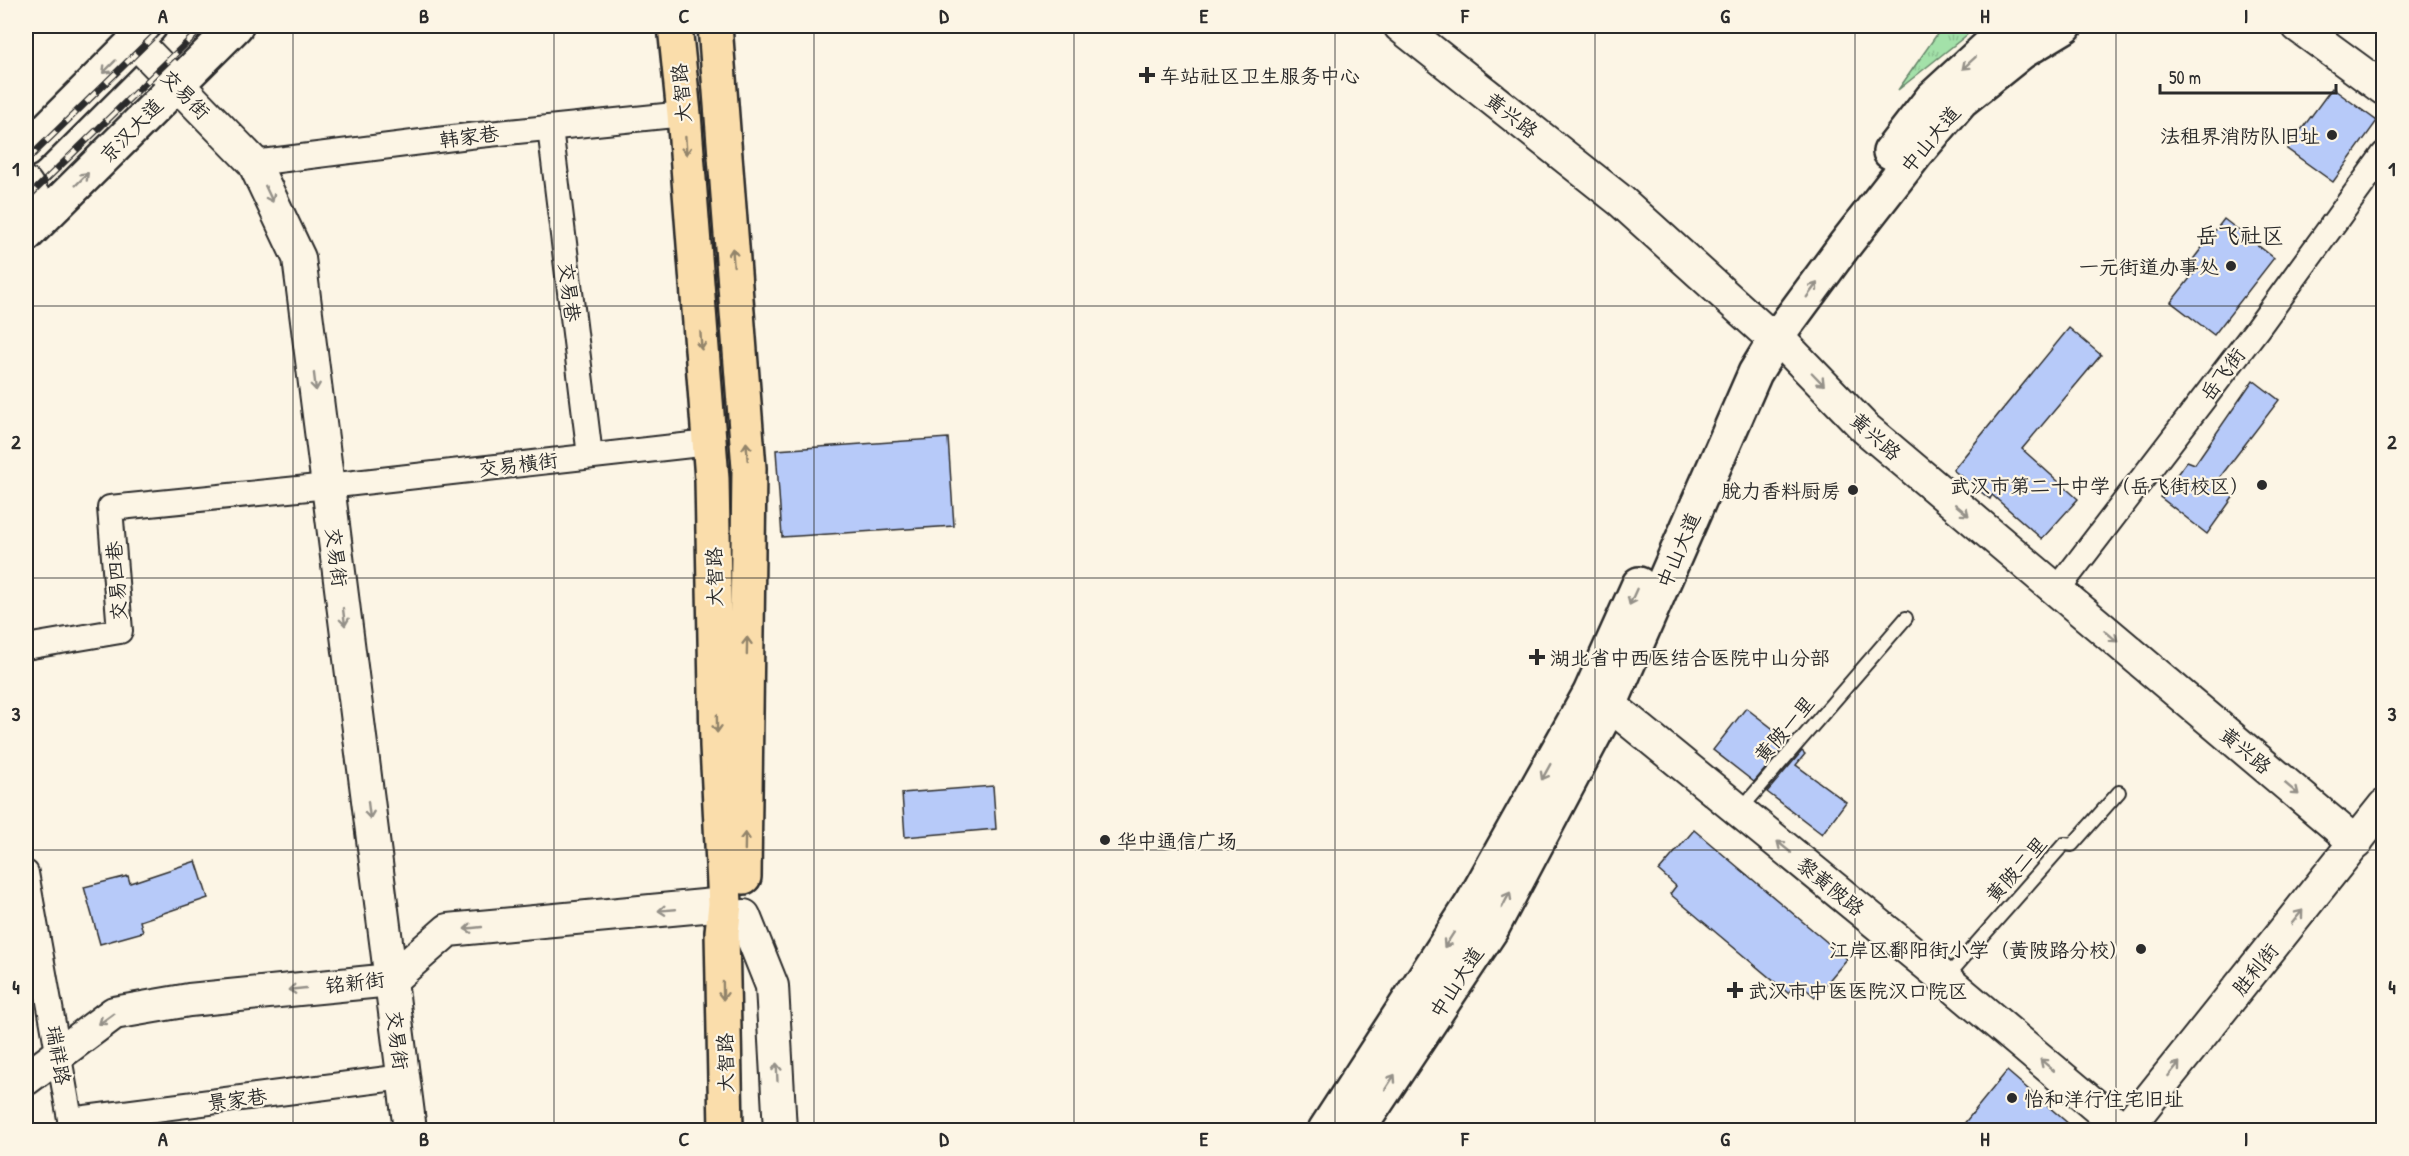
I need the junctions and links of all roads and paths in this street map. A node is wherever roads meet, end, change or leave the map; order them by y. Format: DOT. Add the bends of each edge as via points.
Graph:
graph roads {
  1 [pos="236,26"];
  2 [pos="675,26"];
  3 [pos="715,26"];
  4 [pos="1400,26"];
  5 [pos="2014,26"];
  6 [pos="2065,26"];
  7 [pos="2298,26"];
  8 [pos="142,33"];
  9 [pos="175,84"];
  10 [pos="2384,89"];
  11 [pos="684,114"];
  12 [pos="550,128"];
  13 [pos="26,150"];
  14 [pos="2384,154"];
  15 [pos="254,163"];
  16 [pos="26,184"];
  17 [pos="35,225"];
  18 [pos="1769,333"];
  19 [pos="709,443"];
  20 [pos="590,456"];
  21 [pos="328,486"];
  22 [pos="110,508"];
  23 [pos="2057,590"];
  24 [pos="1906,618"];
  25 [pos="26,647"];
  26 [pos="1600,699"];
  27 [pos="2119,792"];
  28 [pos="2384,806"];
  29 [pos="1739,810"];
  30 [pos="2356,843"];
  31 [pos="26,873"];
  32 [pos="735,910"];
  33 [pos="1945,979"];
  34 [pos="391,980"];
  35 [pos="59,1054"];
  36 [pos="403,1077"];
  37 [pos="26,1080"];
  38 [pos="71,1125"];
  39 [pos="410,1131"];
  40 [pos="726,1131"];
  41 [pos="747,1131"];
  42 [pos="780,1131"];
  43 [pos="1325,1131"];
  44 [pos="1358,1131"];
  45 [pos="2124,1131"];
  1 -- 9 [label="main road, 京汉大道"];
  2 -- 11 [label="main road, 大智路"];
  32 -- 3 [label="main road, 大智路, one-way" via="748,468"];
  4 -- 18 [label="street, 黄兴路" via="1621,201"];
  5 -- 18 [label="main road, 中山大道, one-way" via="1932,98 1801,266"];
  18 -- 6 [label="main road, 中山大道, one-way" via="1961,101 2022,52"];
  7 -- 10 [label="street"];
  8 -- 9 [label="street, 交易街"];
  8 -- 13 [label="main road, one-way"];
  9 -- 15 [label="street, 交易街"];
  17 -- 9 [label="main road, 京汉大道, one-way"];
  11 -- 12 [label="street, 韩家巷"];
  11 -- 19 [label="main road, 大智路, one-way"];
  12 -- 15 [label="street, 韩家巷"];
  12 -- 20 [label="street, 交易巷"];
  14 -- 23 [label="street, 岳飞街"];
  15 -- 21 [label="street, 交易街, one-way" via="299,258"];
  16 -- 17 [label="street"];
  18 -- 23 [label="street, 黄兴路, one-way" via="1865,428"];
  18 -- 26 [label="main road, 中山大道" via="1734,375"];
  19 -- 20 [label="street, 交易横街"];
  19 -- 32 [label="main road, 大智路, one-way" via="717,746"];
  20 -- 21 [label="street, 交易横街"];
  21 -- 22 [label="street, 交易横街"];
  21 -- 34 [label="street, 交易街, one-way"];
  22 -- 25 [label="street, 交易四巷" via="120,631"];
  23 -- 30 [label="street, 黄兴路, one-way"];
  24 -- 29 [label="lane, 黄陂一里"];
  26 -- 29 [label="street, 黎黄陂路"];
  26 -- 43 [label="main road, 中山大道, one-way"];
  44 -- 26 [label="main road, 中山大道, one-way" via="1491,930"];
  27 -- 33 [label="lane, 黄陂二里" via="2072,845 2064,844"];
  28 -- 30 [label="street, 胜利街"];
  33 -- 29 [label="street, 黎黄陂路, one-way"];
  45 -- 30 [label="street, 胜利街, one-way"];
  31 -- 35 [label="street, 瑞祥路"];
  32 -- 34 [label="street, 铭新街, one-way" via="448,930"];
  32 -- 40 [label="main road, 大智路, one-way" via="722,932"];
  32 -- 41 [label="main road, 大智路"];
  42 -- 32 [label="street, 大智路, one-way" via="772,987"];
  45 -- 33 [label="street, 黎黄陂路, one-way"];
  34 -- 35 [label="street, 铭新街, one-way" via="189,1000 114,1013"];
  34 -- 36 [label="street, 交易街"];
  35 -- 37 [label="street, 铭新街"];
  35 -- 38 [label="street, 瑞祥路"];
  36 -- 38 [label="street, 景家巷"];
  36 -- 39 [label="street, 交易街"];
}
